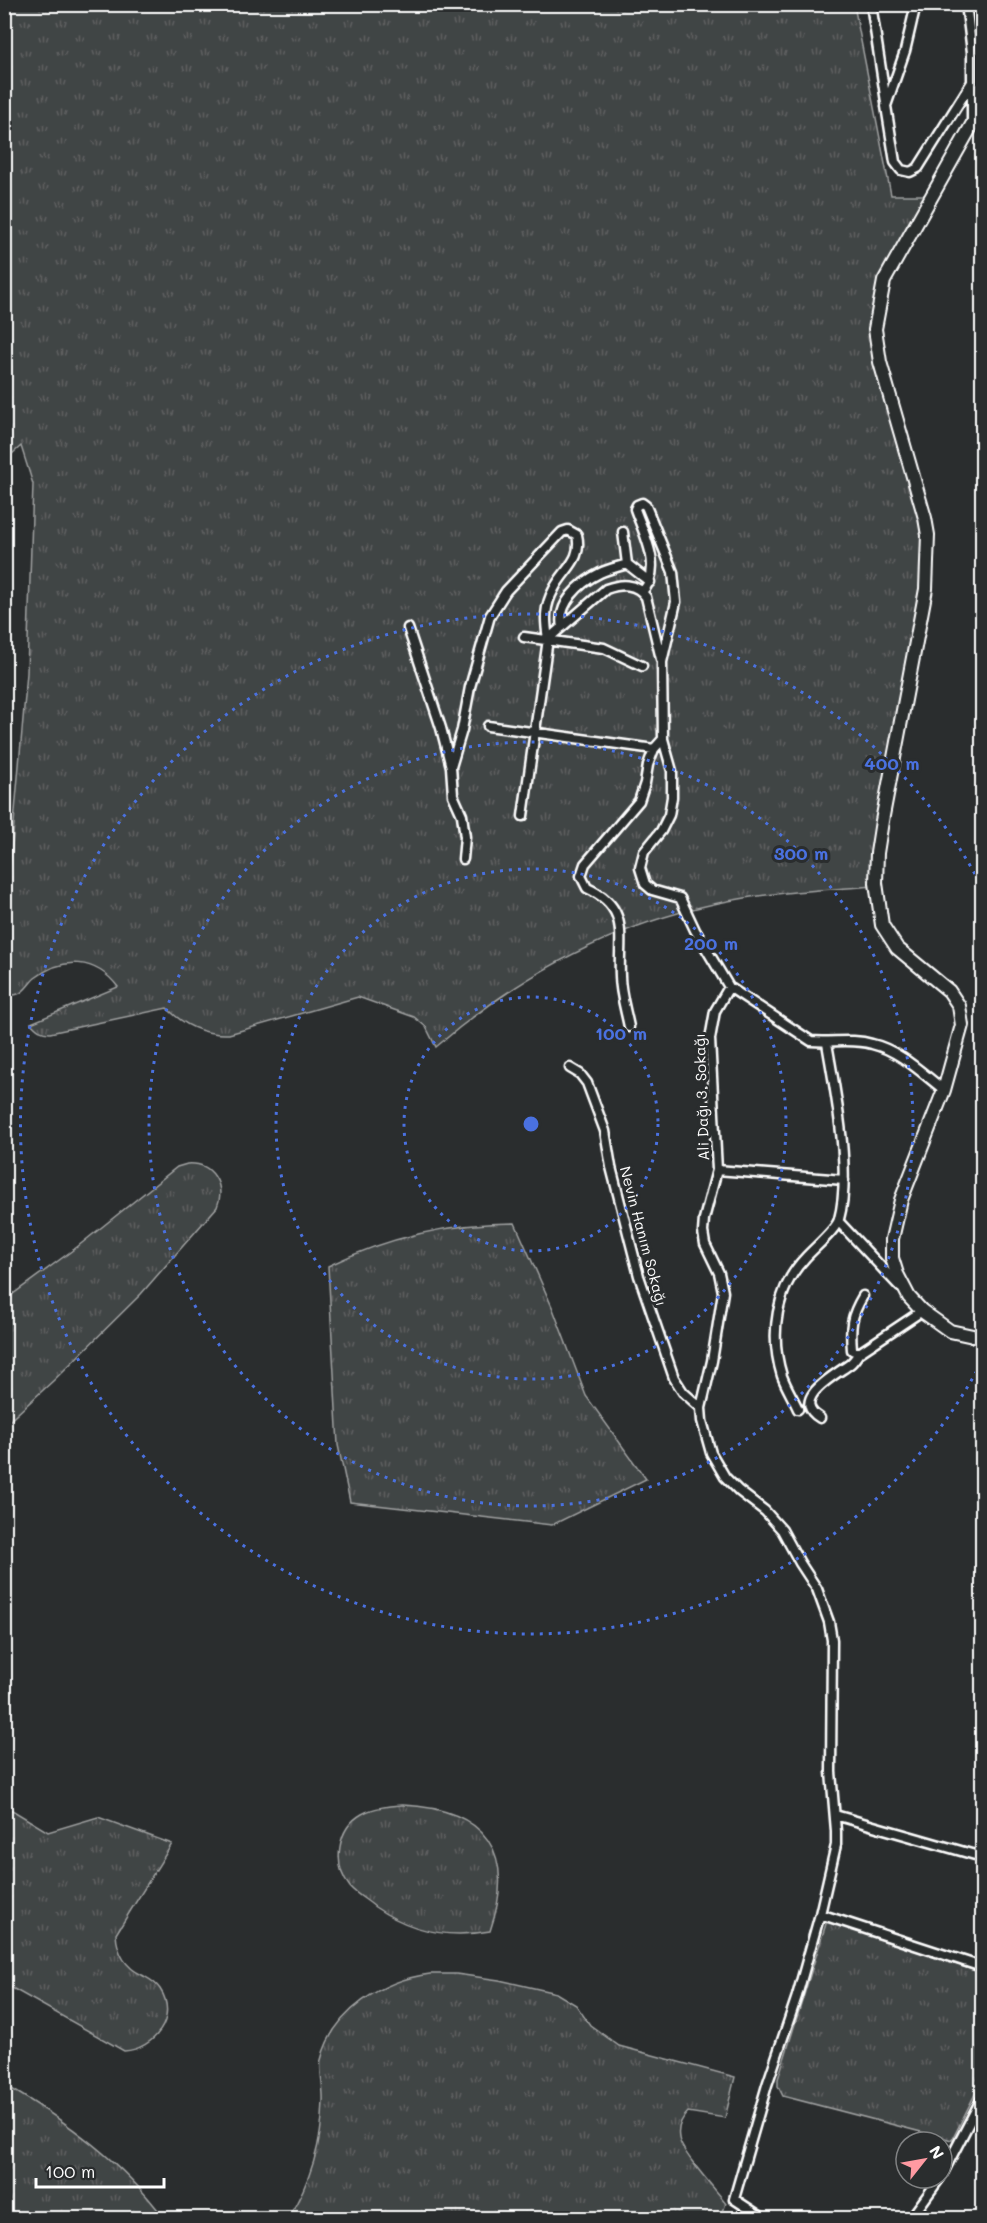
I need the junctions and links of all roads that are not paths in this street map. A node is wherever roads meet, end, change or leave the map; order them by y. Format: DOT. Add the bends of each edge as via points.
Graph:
graph roads {
  1 [pos="871,4"];
  2 [pos="916,4"];
  3 [pos="966,4"];
  4 [pos="972,82"];
  5 [pos="886,106"];
  6 [pos="982,107"];
  7 [pos="972,126"];
  8 [pos="623,532"];
  9 [pos="627,564"];
  10 [pos="650,582"];
  11 [pos="642,592"];
  12 [pos="562,627"];
  13 [pos="408,628"];
  14 [pos="524,637"];
  15 [pos="548,639"];
  16 [pos="662,663"];
  17 [pos="642,666"];
  18 [pos="488,726"];
  19 [pos="534,733"];
  20 [pos="663,739"];
  21 [pos="654,749"];
  22 [pos="451,767"];
  23 [pos="523,816"];
  24 [pos="463,859"];
  25 [pos="729,987"];
  26 [pos="629,1027"];
  27 [pos="826,1043"];
  28 [pos="570,1068"];
  29 [pos="944,1090"];
  30 [pos="717,1170"];
  31 [pos="844,1180"];
  32 [pos="839,1222"];
  33 [pos="863,1296"];
  34 [pos="909,1297"];
  35 [pos="922,1311"];
  36 [pos="982,1338"];
  37 [pos="859,1353"];
  38 [pos="701,1408"];
  39 [pos="798,1409"];
  40 [pos="820,1418"];
  41 [pos="835,1815"];
  42 [pos="982,1857"];
  43 [pos="820,1914"];
  44 [pos="982,1967"];
  45 [pos="982,2098"];
  46 [pos="954,2151"];
  47 [pos="931,2190"];
  48 [pos="763,2218"];
  49 [pos="911,2218"];
  1 -- 5 [label="street"];
  2 -- 5 [label="street"];
  3 -- 4 [label="street"];
  4 -- 5 [label="street" via="921,164 910,172 901,170 895,162"];
  4 -- 7 [label="street"];
  6 -- 7 [label="main road"];
  7 -- 29 [label="main road" via="884,280 875,329 880,362 925,518 928,543 926,589 882,821 876,883 882,925 897,948 949,992 958,1006 962,1025"];
  8 -- 9 [label="street"];
  9 -- 10 [label="street"];
  9 -- 12 [label="street" via="599,573 580,587 564,604"];
  10 -- 11 [label="street"];
  10 -- 16 [label="street" via="652,563 635,509 642,503 673,572 676,603"];
  11 -- 12 [label="street" via="626,585 606,589"];
  11 -- 16 [label="street"];
  12 -- 15 [label="street"];
  13 -- 22 [label="street"];
  14 -- 15 [label="street"];
  15 -- 17 [label="street" via="604,648"];
  15 -- 19 [label="street"];
  15 -- 22 [label="street" via="544,615 554,588 578,550 577,535 572,531 562,532 506,591 490,616"];
  16 -- 20 [label="street"];
  18 -- 19 [label="street"];
  19 -- 21 [label="street"];
  19 -- 23 [label="street"];
  20 -- 21 [label="street"];
  20 -- 25 [label="street" via="672,771 672,797 661,831 644,852 641,877 652,890 680,898"];
  21 -- 26 [label="street" via="639,801 585,864 581,876 587,888 610,903 617,915 621,928 620,978"];
  22 -- 24 [label="street" via="453,795 462,815 465,837"];
  25 -- 27 [label="street" via="811,1041"];
  25 -- 30 [label="street, Ali Dağı 3. Sokağı" via="715,1011 710,1039"];
  27 -- 29 [label="street" via="845,1040 874,1044"];
  27 -- 31 [label="street" via="838,1108"];
  28 -- 38 [label="street, Nevin Hanım Sokağı" via="587,1083 605,1131 639,1276 674,1378"];
  29 -- 34 [label="main road" via="902,1200 892,1239 892,1258"];
  30 -- 31 [label="street"];
  30 -- 38 [label="street, Ali Dağı 3. Sokağı" via="703,1232 723,1292"];
  31 -- 32 [label="street"];
  32 -- 34 [label="street"];
  32 -- 39 [label="street" via="796,1268 777,1314 776,1339 782,1375"];
  33 -- 37 [label="street" via="850,1329 852,1350"];
  34 -- 35 [label="main road"];
  35 -- 36 [label="main road" via="950,1331"];
  35 -- 37 [label="street"];
  37 -- 40 [label="street" via="853,1362 815,1390 810,1407"];
  38 -- 41 [label="street, Ali Dağı 3. Sokağı" via="705,1436 717,1465 782,1530 824,1604 832,1640 831,1772"];
  41 -- 42 [label="street"];
  41 -- 43 [label="street, Ali Dağı 3. Sokağı" via="836,1845"];
  43 -- 44 [label="street"];
  43 -- 48 [label="street, Ali Dağı 3. Sokağı" via="734,2199"];
  45 -- 46 [label="street"];
  47 -- 49 [label="street"];
}
